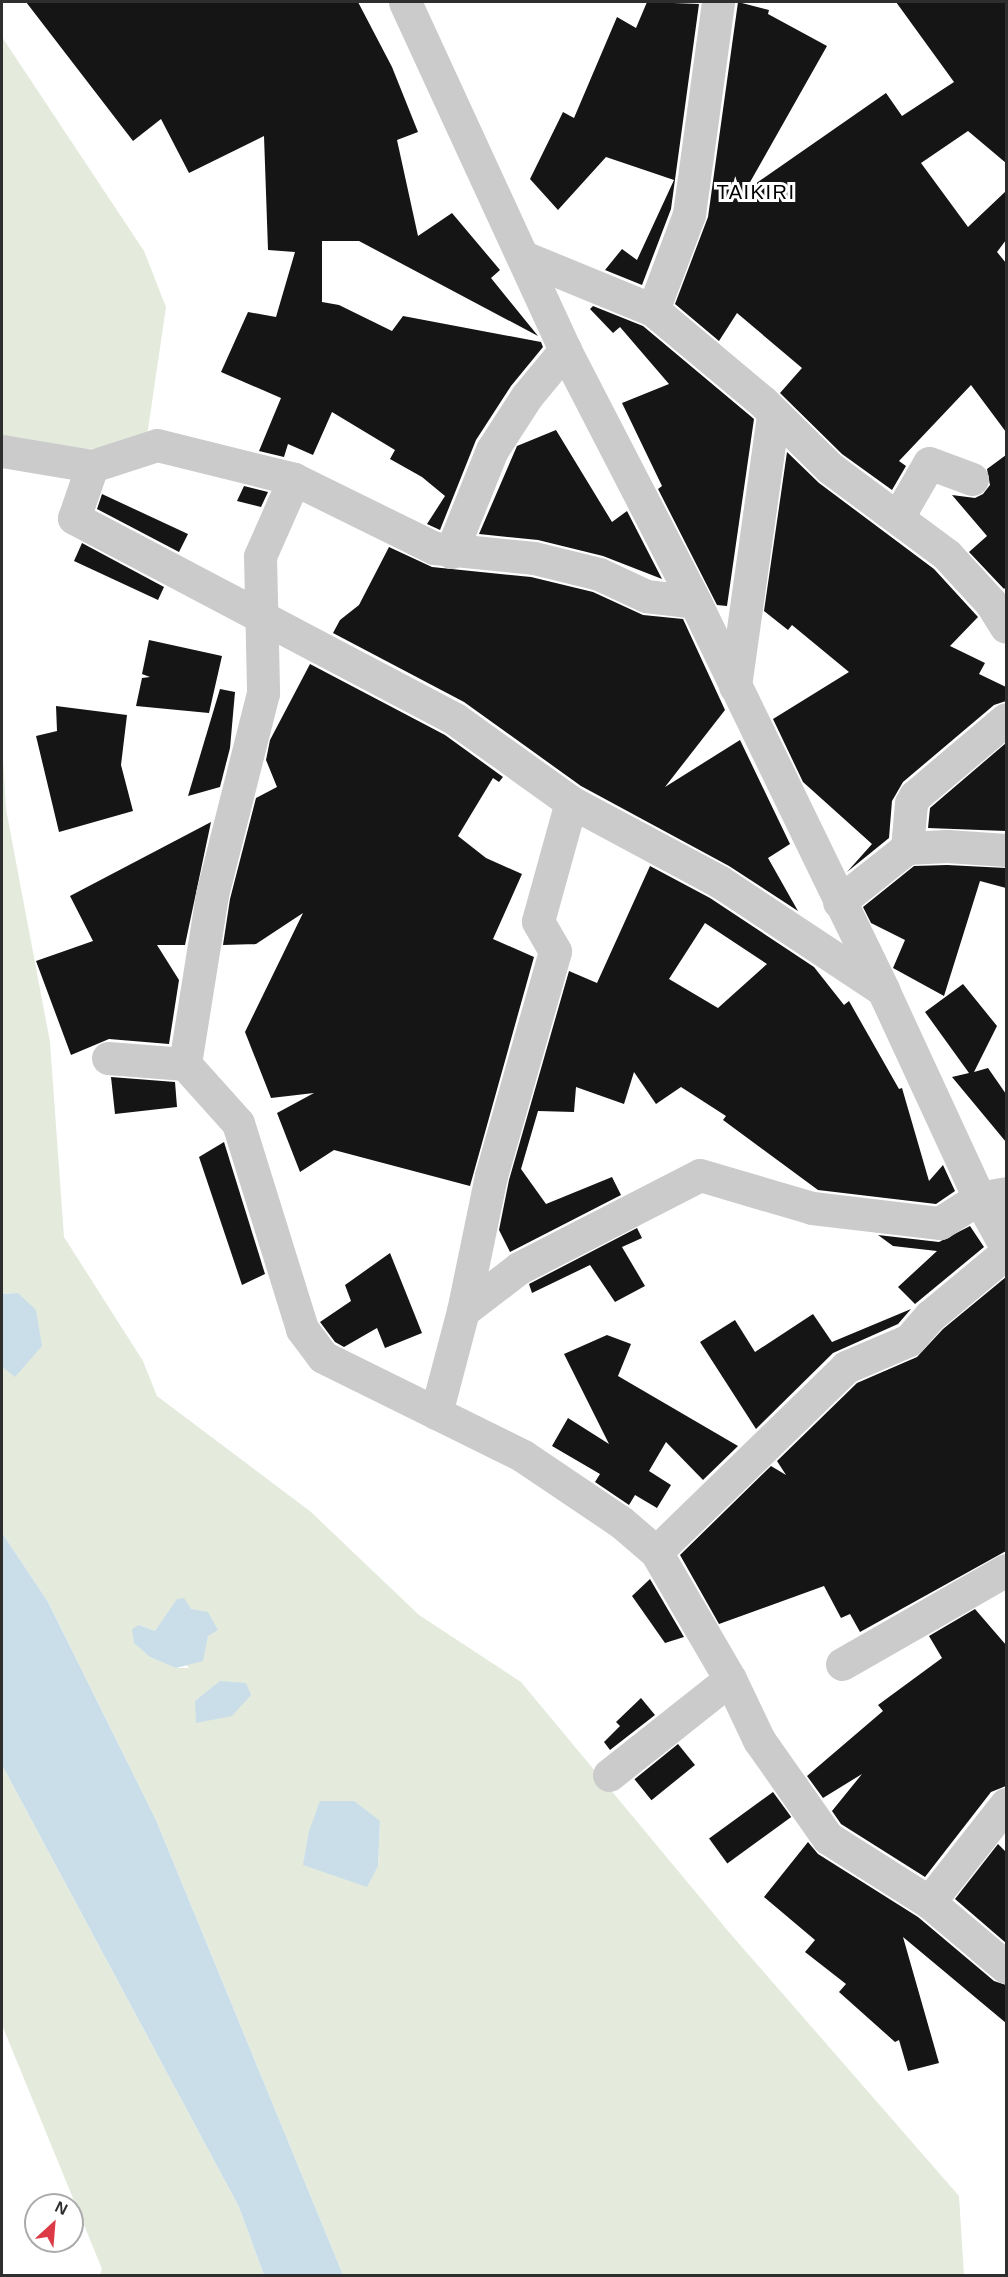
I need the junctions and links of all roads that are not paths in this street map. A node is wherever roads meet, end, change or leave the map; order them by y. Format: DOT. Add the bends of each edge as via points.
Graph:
graph roads {
  1 [pos="405,2"];
  2 [pos="718,2"];
  3 [pos="526,258"];
  4 [pos="654,310"];
  5 [pos="565,350"];
  6 [pos="773,417"];
  7 [pos="2,451"];
  8 [pos="92,466"];
  9 [pos="294,479"];
  10 [pos="972,479"];
  11 [pos="897,517"];
  12 [pos="451,552"];
  13 [pos="695,602"];
  14 [pos="261,613"];
  15 [pos="1006,627"];
  16 [pos="735,686"];
  17 [pos="1006,719"];
  18 [pos="571,802"];
  19 [pos="907,848"];
  20 [pos="1006,850"];
  21 [pos="839,902"];
  22 [pos="884,990"];
  23 [pos="108,1058"];
  24 [pos="185,1064"];
  25 [pos="993,1195"];
  26 [pos="1006,1247"];
  27 [pos="1006,1253"];
  28 [pos="463,1311"];
  29 [pos="436,1413"];
  30 [pos="656,1552"];
  31 [pos="1006,1570"];
  32 [pos="842,1664"];
  33 [pos="730,1679"];
  34 [pos="609,1775"];
  35 [pos="1006,1804"];
  36 [pos="929,1902"];
  37 [pos="1006,1967"];
  1 -- 3 [label="street"];
  2 -- 4 [label="street" via="688,214"];
  3 -- 4 [label="street"];
  3 -- 5 [label="street"];
  4 -- 6 [label="street" via="762,401"];
  5 -- 12 [label="street" via="527,396 492,450"];
  5 -- 13 [label="street"];
  6 -- 11 [label="street" via="830,468"];
  6 -- 16 [label="street"];
  7 -- 8 [label="street"];
  8 -- 9 [label="street" via="157,445"];
  8 -- 14 [label="street" via="74,518"];
  9 -- 12 [label="street" via="434,548"];
  9 -- 14 [label="street" via="260,556"];
  10 -- 11 [label="street" via="929,463"];
  11 -- 15 [label="street" via="947,555 991,603"];
  12 -- 13 [label="street" via="480,550 534,558 599,574 646,596"];
  13 -- 16 [label="street"];
  14 -- 18 [label="street" via="455,719"];
  14 -- 24 [label="street" via="263,693 212,895"];
  16 -- 21 [label="street"];
  17 -- 19 [label="street" via="915,796"];
  18 -- 22 [label="street" via="720,882"];
  18 -- 28 [label="street" via="538,921 555,951 491,1176"];
  19 -- 20 [label="street"];
  19 -- 21 [label="street"];
  21 -- 22 [label="street"];
  22 -- 25 [label="street"];
  23 -- 24 [label="street"];
  24 -- 29 [label="street" via="238,1123 302,1329 323,1357"];
  25 -- 26 [label="street"];
  25 -- 28 [label="street" via="940,1223 812,1208 700,1175 519,1268"];
  27 -- 30 [label="street" via="930,1316 909,1340 846,1367"];
  28 -- 29 [label="street"];
  29 -- 30 [label="street" via="523,1456 621,1522"];
  30 -- 33 [label="street"];
  31 -- 32 [label="street"];
  33 -- 34 [label="street"];
  33 -- 36 [label="street" via="759,1740 828,1838"];
  35 -- 36 [label="street"];
  36 -- 37 [label="street"];
}
